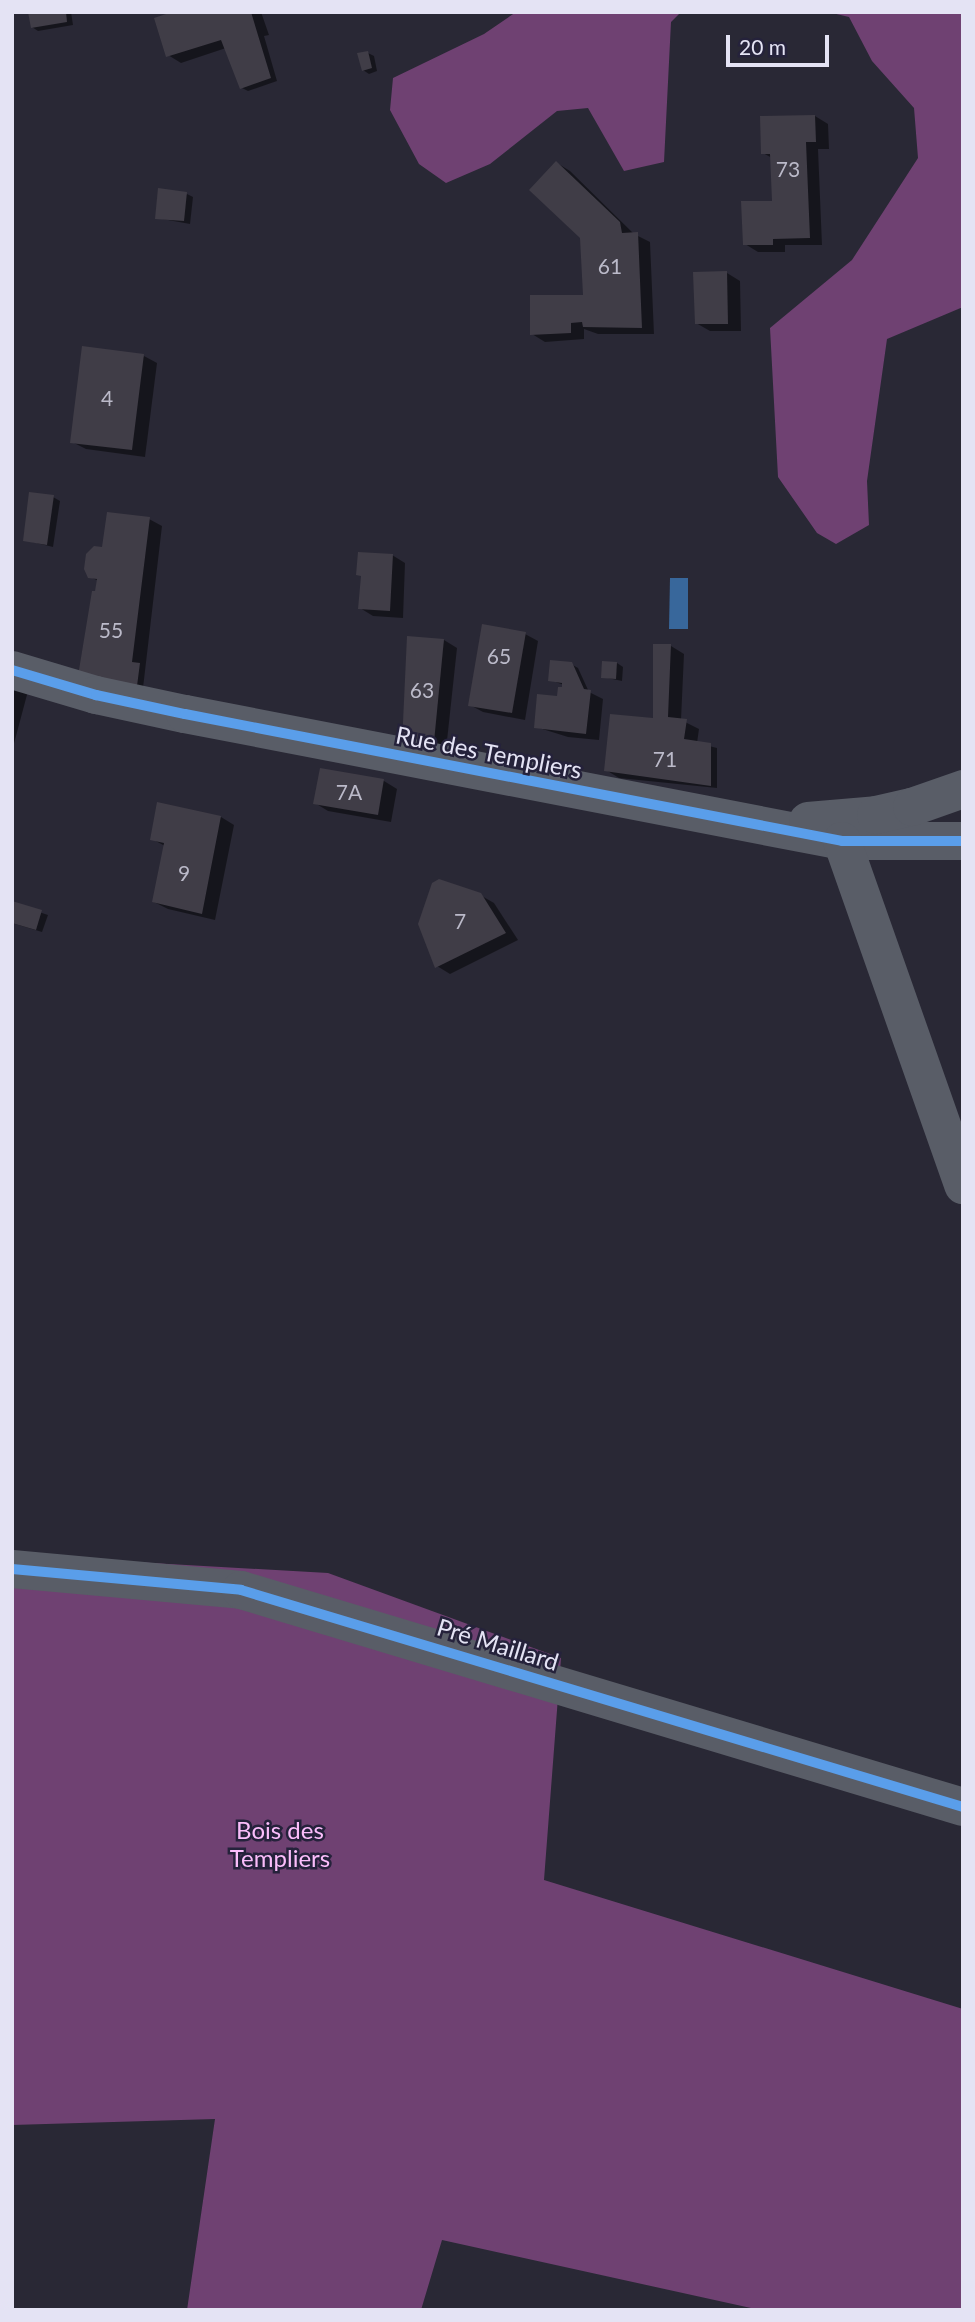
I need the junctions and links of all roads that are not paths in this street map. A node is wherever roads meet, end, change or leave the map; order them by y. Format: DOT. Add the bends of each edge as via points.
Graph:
graph roads {
  1 [pos="12,670"];
  2 [pos="963,789"];
  3 [pos="783,828"];
  4 [pos="842,841"];
  5 [pos="963,841"];
  6 [pos="963,1185"];
  7 [pos="12,1569"];
  8 [pos="963,1807"];
  1 -- 3 [label="street, Rue des Templiers" via="185,714"];
  2 -- 3 [label="street, Rue des Templiers" via="900,810"];
  3 -- 4 [label="street, Rue des Templiers"];
  4 -- 5 [label="street, Rue des Templiers"];
  4 -- 6 [label="street"];
  7 -- 8 [label="street, Pré Maillard" via="241,1590"];
}
